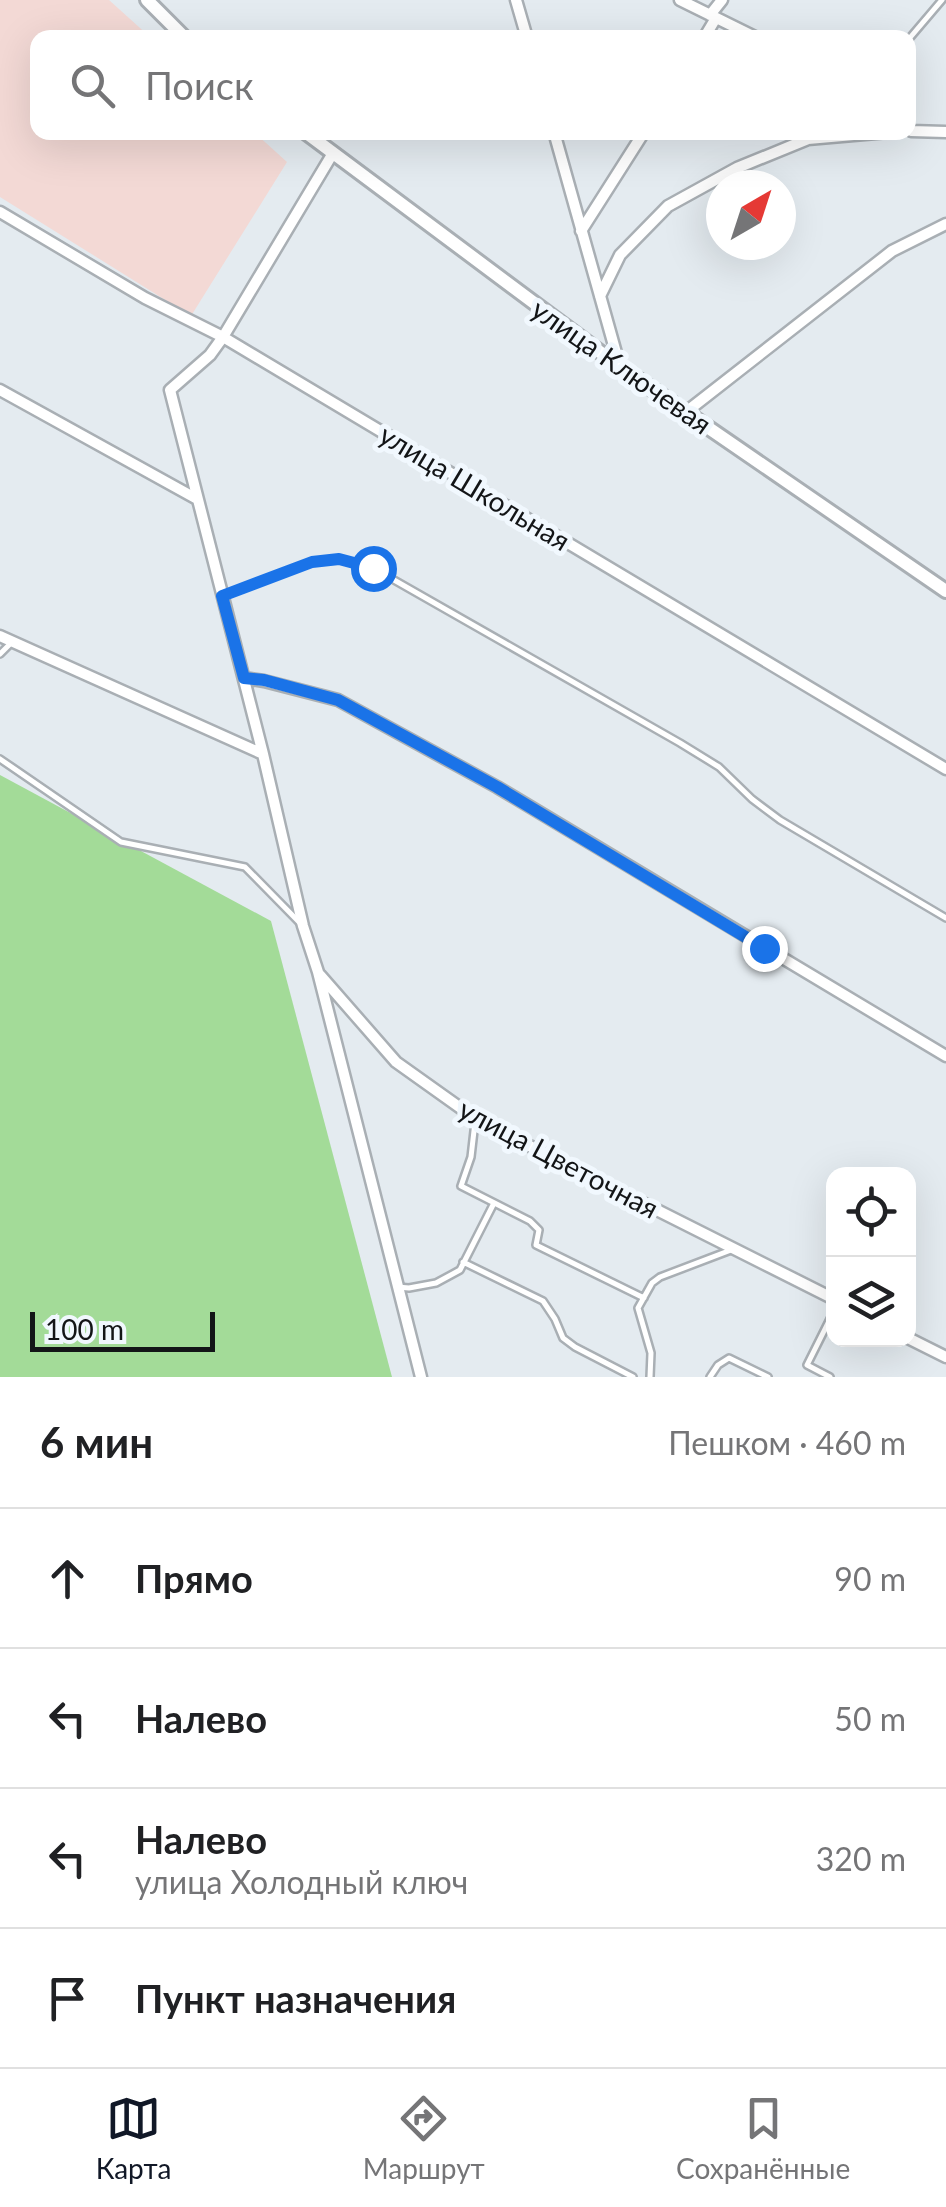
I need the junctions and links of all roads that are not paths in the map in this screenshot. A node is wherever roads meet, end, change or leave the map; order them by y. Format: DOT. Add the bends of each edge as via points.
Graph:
graph roads {
  1 [pos="148,0"];
  2 [pos="516,0"];
  3 [pos="680,0"];
  4 [pos="722,0"];
  5 [pos="942,0"];
  6 [pos="713,17"];
  7 [pos="177,30"];
  8 [pos="524,30"];
  9 [pos="707,30"];
  10 [pos="740,30"];
  11 [pos="916,31"];
  12 [pos="916,130"];
  13 [pos="946,132"];
  14 [pos="315,140"];
  15 [pos="556,140"];
  16 [pos="639,140"];
  17 [pos="806,140"];
  18 [pos="333,154"];
  19 [pos="0,212"];
  20 [pos="946,224"];
  21 [pos="582,231"];
  22 [pos="600,296"];
  23 [pos="223,337"];
  24 [pos="620,367"];
  25 [pos="0,390"];
  26 [pos="686,412"];
  27 [pos="197,499"];
  28 [pos="946,591"];
  29 [pos="222,596"];
  30 [pos="0,636"];
  31 [pos="12,641"];
  32 [pos="0,654"];
  33 [pos="244,678"];
  34 [pos="263,754"];
  35 [pos="0,759"];
  36 [pos="946,769"];
  37 [pos="945,917"];
  38 [pos="303,926"];
  39 [pos="318,972"];
  40 [pos="946,1056"];
  41 [pos="476,1119"];
  42 [pos="494,1203"];
  43 [pos="734,1249"];
  44 [pos="464,1262"];
  45 [pos="398,1287"];
  46 [pos="826,1295"];
  47 [pos="644,1298"];
  48 [pos="826,1326"];
  49 [pos="916,1342"];
  50 [pos="946,1358"];
  51 [pos="826,1376"];
  52 [pos="421,1377"];
  53 [pos="633,1377"];
  54 [pos="650,1377"];
  55 [pos="710,1377"];
  56 [pos="768,1377"];
  1 -- 7 [label="street"];
  2 -- 8 [label="street"];
  3 -- 6 [label="street"];
  4 -- 6 [label="street"];
  5 -- 11 [label="lane"];
  6 -- 9 [label="street"];
  6 -- 10 [label="street"];
  12 -- 13 [label="street"];
  14 -- 18 [label="street, улица Ключевая"];
  15 -- 21 [label="street"];
  16 -- 21 [label="street"];
  17 -- 22 [label="street" via="668,206 620,255"];
  18 -- 23 [label="street"];
  18 -- 24 [label="street, улица Ключевая"];
  19 -- 23 [label="street, улица Школьная"];
  20 -- 26 [label="street" via="892,252"];
  21 -- 22 [label="street"];
  22 -- 24 [label="street"];
  23 -- 27 [label="street" via="170,390"];
  23 -- 36 [label="street, улица Школьная"];
  24 -- 26 [label="street, улица Ключевая"];
  25 -- 27 [label="street"];
  26 -- 28 [label="street, улица Ключевая"];
  27 -- 29 [label="street"];
  29 -- 33 [label="street"];
  29 -- 37 [label="lane" via="312,562 339,559 373,568 706,759 780,820"];
  30 -- 31 [label="street"];
  31 -- 32 [label="lane"];
  31 -- 34 [label="street"];
  33 -- 34 [label="street"];
  33 -- 40 [label="street" via="338,700 497,787"];
  34 -- 38 [label="street"];
  35 -- 38 [label="lane" via="121,842 246,867"];
  38 -- 39 [label="street"];
  39 -- 41 [label="street, улица Цветочная" via="396,1062"];
  39 -- 45 [label="street"];
  41 -- 42 [label="lane" via="461,1186"];
  41 -- 43 [label="street, улица Цветочная"];
  42 -- 44 [label="lane"];
  42 -- 47 [label="lane" via="530,1221 539,1230 536,1245"];
  43 -- 46 [label="street, улица Цветочная"];
  43 -- 47 [label="lane" via="660,1278"];
  44 -- 45 [label="lane" via="436,1282"];
  44 -- 53 [label="lane" via="544,1301 563,1338"];
  45 -- 52 [label="street"];
  47 -- 54 [label="lane" via="638,1308"];
  48 -- 51 [label="lane" via="806,1365"];
  49 -- 50 [label="street"];
  55 -- 56 [label="lane" via="729,1358"];
}
